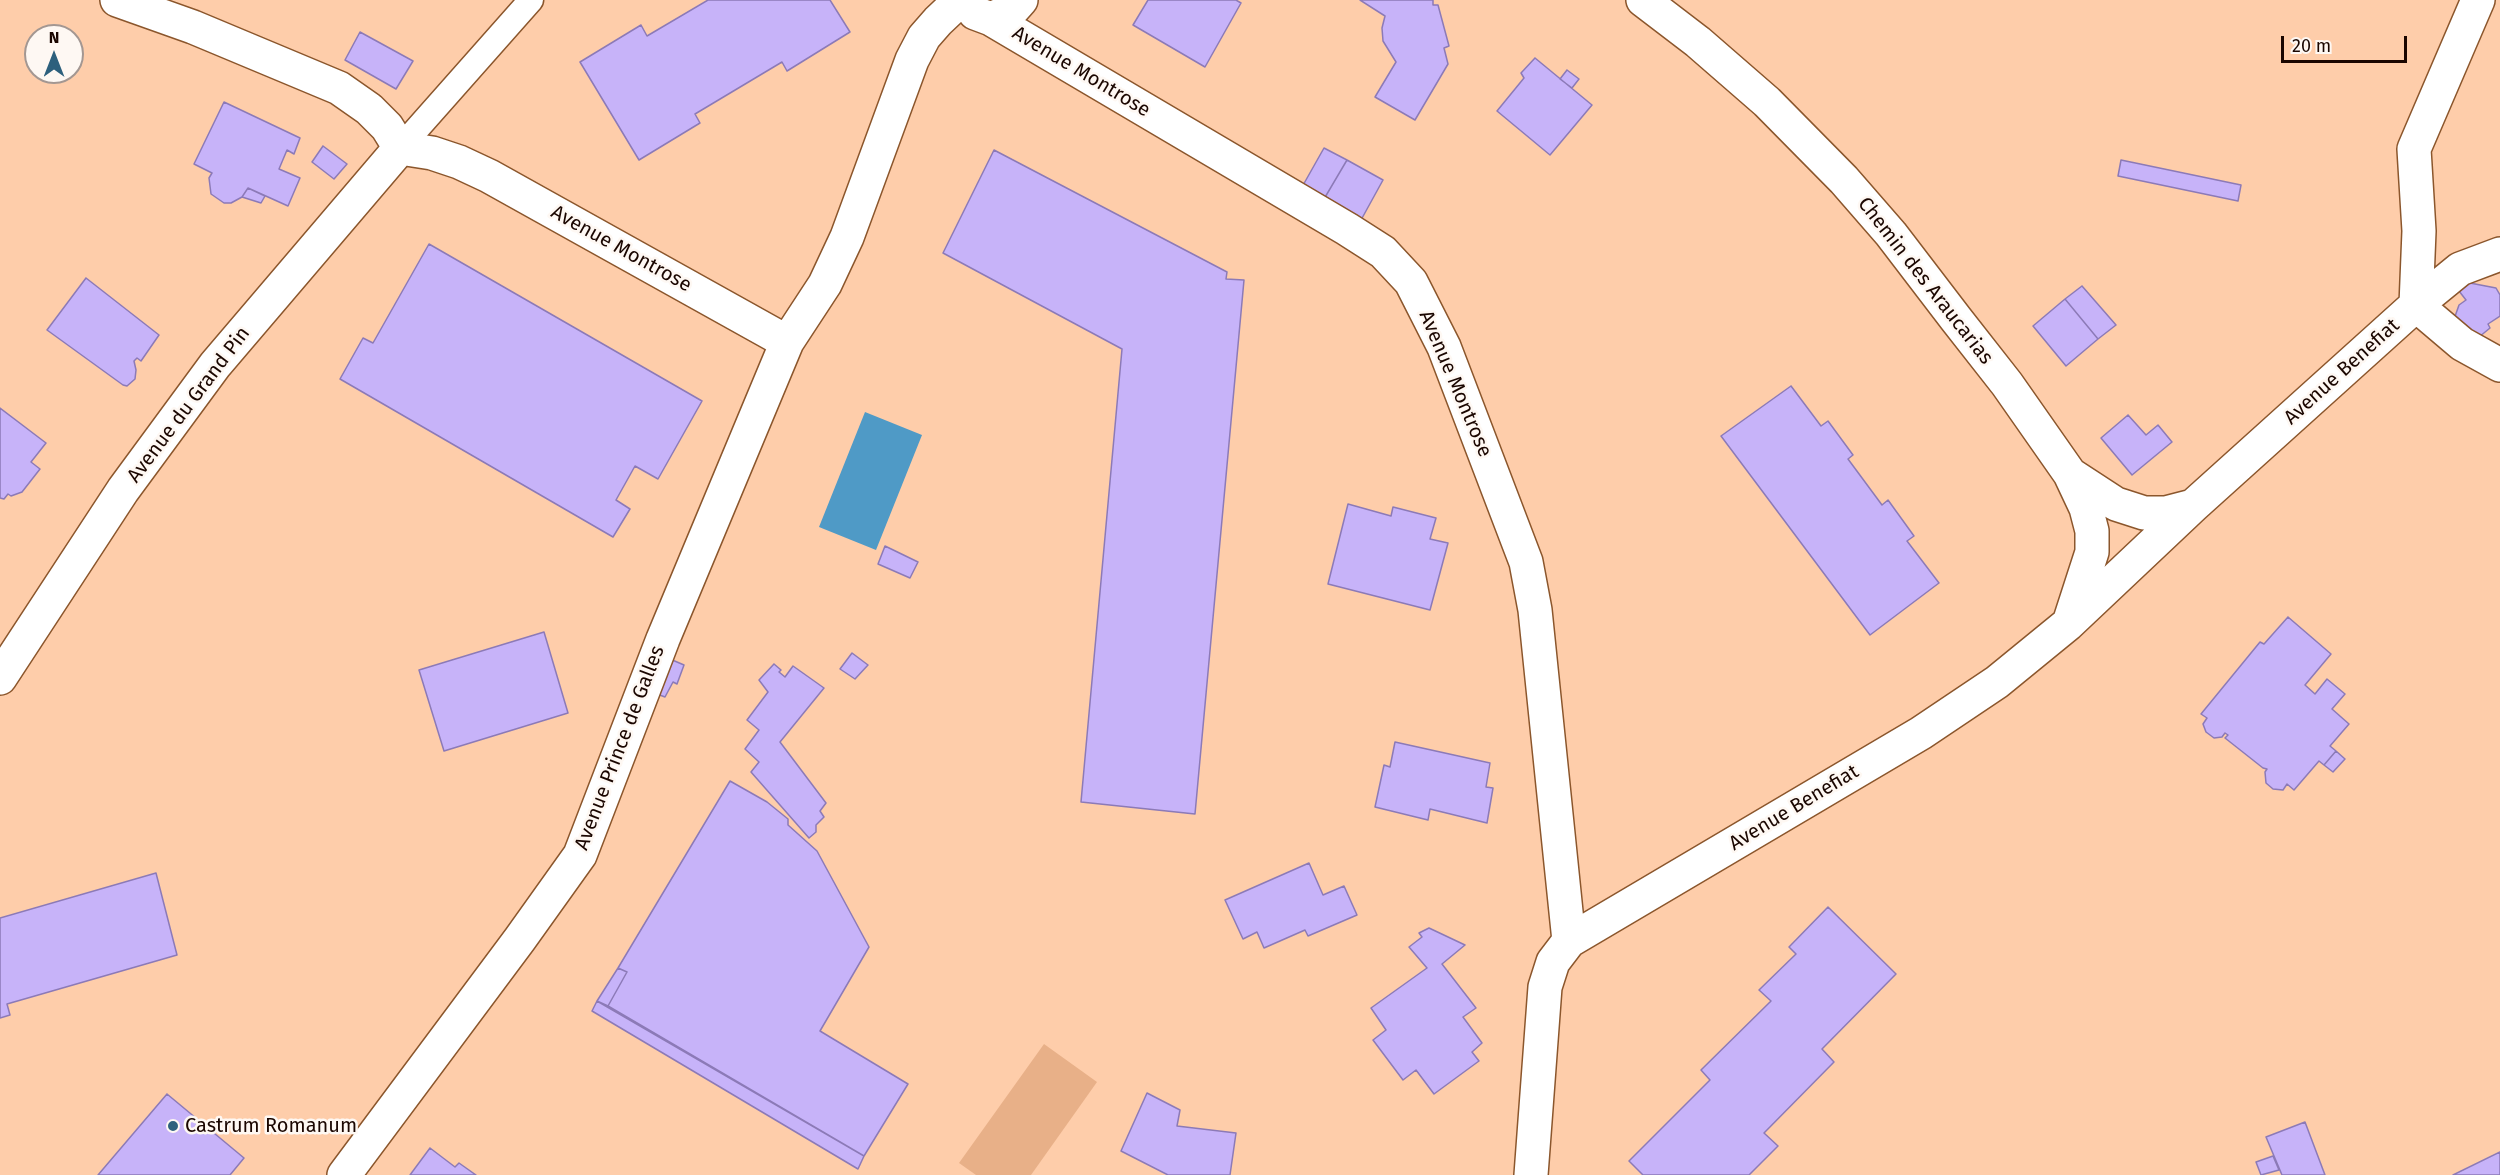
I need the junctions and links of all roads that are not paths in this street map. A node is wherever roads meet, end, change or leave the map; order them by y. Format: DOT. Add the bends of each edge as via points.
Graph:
graph roads {
  1 [pos="117,0"];
  2 [pos="531,0"];
  3 [pos="1021,0"];
  4 [pos="1643,0"];
  5 [pos="2478,0"];
  6 [pos="955,2"];
  7 [pos="991,18"];
  8 [pos="400,148"];
  9 [pos="2498,258"];
  10 [pos="2416,305"];
  11 [pos="787,342"];
  12 [pos="2500,364"];
  13 [pos="2070,474"];
  14 [pos="2193,506"];
  15 [pos="2068,624"];
  16 [pos="1,673"];
  17 [pos="1569,941"];
  18 [pos="345,1175"];
  19 [pos="1531,1175"];
  1 -- 8 [label="street" via="339,88 369,109"];
  2 -- 8 [label="lane"];
  3 -- 7 [label="street" via="1013,9"];
  4 -- 13 [label="street, Chemin des Araucarias" via="1767,102 1844,180 1971,337"];
  5 -- 10 [label="street" via="2414,149 2419,231"];
  6 -- 7 [label="street, Avenue Montrose"];
  6 -- 11 [label="street" via="924,37 912,60 847,237 825,284"];
  7 -- 17 [label="street, Avenue Montrose" via="1347,229 1383,252 1411,282 1444,347 1526,562 1535,610"];
  8 -- 11 [label="street, Avenue Montrose" via="432,153 489,176"];
  8 -- 16 [label="street, Avenue du Grand Pin" via="215,365 123,490"];
  9 -- 10 [label="street, Avenue Benefiat" via="2460,269"];
  10 -- 12 [label="street" via="2462,345"];
  10 -- 14 [label="street, Avenue Benefiat"];
  11 -- 18 [label="street, Avenue Prince de Galles" via="663,639 580,855"];
  13 -- 14 [label="street, Avenue Benefiat" via="2116,504 2144,513 2166,513"];
  13 -- 15 [label="street, Chemin des Araucarias" via="2086,508 2092,552"];
  14 -- 15 [label="street, Avenue Benefiat"];
  15 -- 17 [label="street, Avenue Benefiat" via="1997,682 1921,733"];
  17 -- 19 [label="street, Avenue Benefiat" via="1553,962 1545,987"];
}
